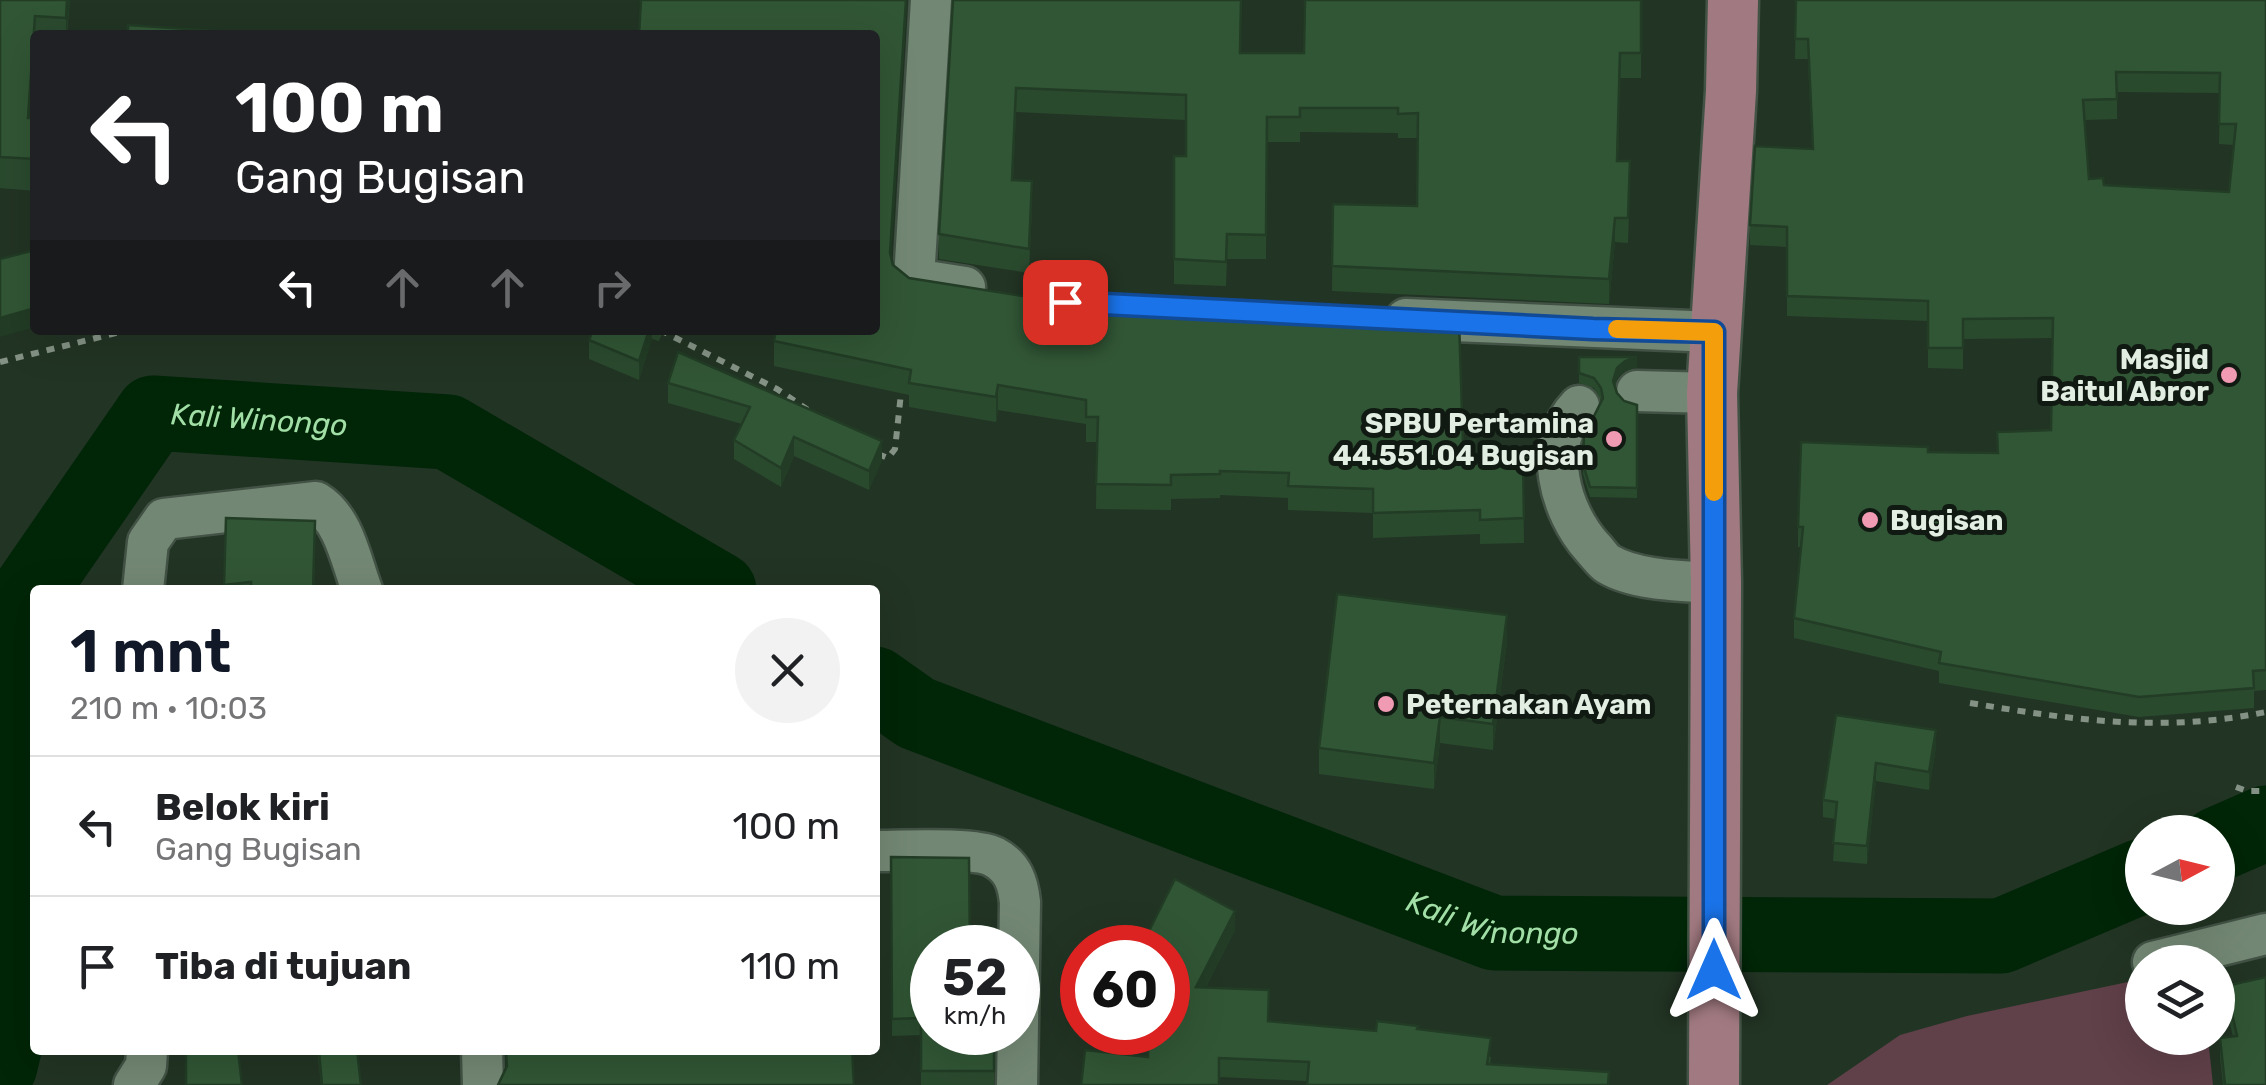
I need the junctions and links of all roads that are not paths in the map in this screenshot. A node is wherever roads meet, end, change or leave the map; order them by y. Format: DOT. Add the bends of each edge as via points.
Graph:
graph roads {
  1 [pos="932,0"];
  2 [pos="1733,0"];
  3 [pos="1008,294"];
  4 [pos="1378,318"];
  5 [pos="1714,332"];
  6 [pos="1637,391"];
  7 [pos="1712,393"];
  8 [pos="1579,406"];
  9 [pos="1716,583"];
  10 [pos="144,585"];
  11 [pos="360,585"];
  12 [pos="880,850"];
  13 [pos="2266,934"];
  14 [pos="2222,945"];
  15 [pos="147,1055"];
  16 [pos="482,1055"];
  17 [pos="134,1085"];
  18 [pos="483,1085"];
  19 [pos="1017,1085"];
  20 [pos="1714,1085"];
  1 -- 3 [label="street" via="914,279"];
  2 -- 5 [label="main road"];
  4 -- 5 [label="street"];
  5 -- 7 [label="main road"];
  6 -- 7 [label="street"];
  7 -- 9 [label="main road"];
  8 -- 9 [label="street" via="1566,420 1558,450 1562,495 1579,533 1608,564 1657,579"];
  9 -- 20 [label="main road"];
  10 -- 11 [label="street" via="148,542 164,519 316,502 339,528"];
  12 -- 19 [label="street" via="991,854 1018,882"];
  13 -- 14 [label="street"];
  15 -- 17 [label="street"];
  16 -- 18 [label="street"];
}
